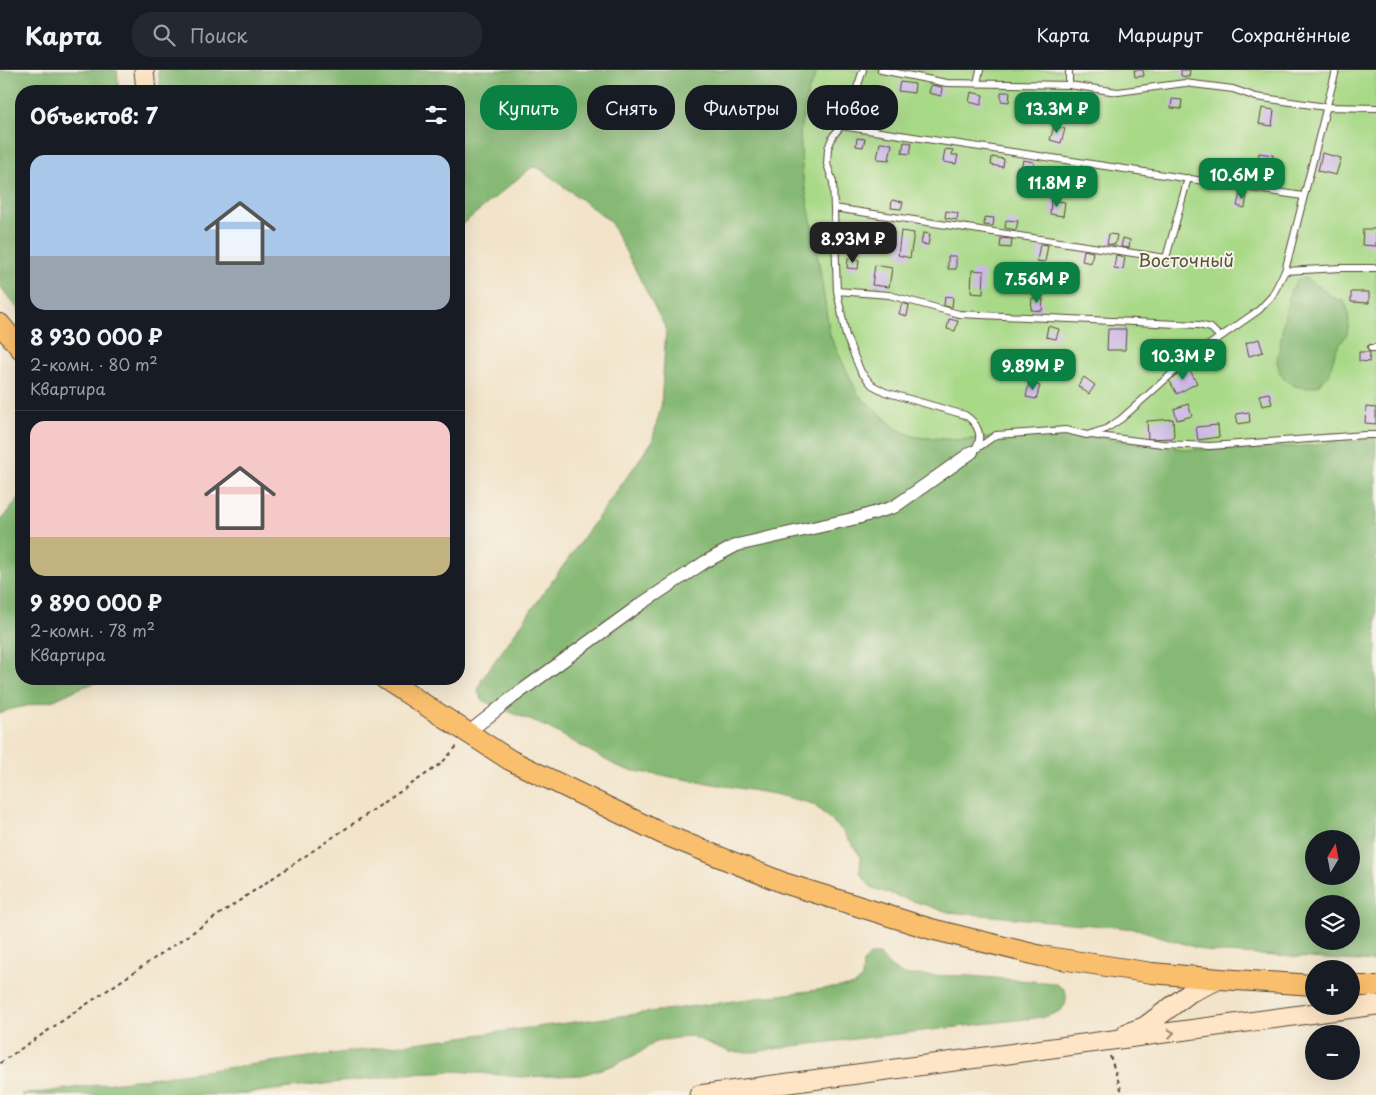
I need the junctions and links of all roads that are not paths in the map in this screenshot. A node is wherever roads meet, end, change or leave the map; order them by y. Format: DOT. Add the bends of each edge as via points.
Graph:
graph roads {
  1 [pos="144,70"];
  2 [pos="864,70"];
  3 [pos="881,70"];
  4 [pos="980,70"];
  5 [pos="1069,70"];
  6 [pos="1336,70"];
  7 [pos="977,83"];
  8 [pos="145,85"];
  9 [pos="859,85"];
  10 [pos="1069,85"];
  11 [pos="1326,107"];
  12 [pos="1376,108"];
  13 [pos="838,130"];
  14 [pos="868,130"];
  15 [pos="1188,178"];
  16 [pos="1303,196"];
  17 [pos="834,208"];
  18 [pos="1376,268"];
  19 [pos="1284,271"];
  20 [pos="837,291"];
  21 [pos="0,324"];
  22 [pos="1220,337"];
  23 [pos="15,342"];
  24 [pos="1087,435"];
  25 [pos="1376,435"];
  26 [pos="972,452"];
  27 [pos="395,685"];
  28 [pos="469,732"];
  29 [pos="1220,979"];
  30 [pos="1305,984"];
  31 [pos="1360,986"];
  32 [pos="1376,986"];
  33 [pos="1376,1005"];
  34 [pos="1105,1042"];
  35 [pos="699,1095"];
  1 -- 8 [label="main road"];
  2 -- 9 [label="lane"];
  3 -- 7 [label="lane" via="947,82"];
  4 -- 7 [label="lane"];
  5 -- 10 [label="lane"];
  6 -- 11 [label="lane"];
  7 -- 10 [label="lane"];
  10 -- 11 [label="lane" via="1118,92 1185,83"];
  11 -- 12 [label="lane"];
  11 -- 16 [label="lane"];
  13 -- 17 [label="lane" via="828,148 827,164 833,182"];
  14 -- 15 [label="lane"];
  15 -- 16 [label="lane"];
  15 -- 17 [label="lane" via="1166,258"];
  16 -- 19 [label="lane"];
  17 -- 20 [label="lane"];
  18 -- 19 [label="lane"];
  19 -- 22 [label="lane" via="1272,296 1259,310"];
  20 -- 22 [label="lane" via="889,295 959,314 1199,325 1212,328"];
  20 -- 26 [label="lane" via="846,336 860,372 872,385 885,392 973,420 980,436 978,446"];
  21 -- 23 [label="main road"];
  22 -- 24 [label="lane" via="1186,361 1120,419 1106,429"];
  24 -- 25 [label="lane" via="1210,446"];
  24 -- 26 [label="lane" via="1066,430 996,435"];
  26 -- 28 [label="street" via="894,507 736,545 705,562 641,604"];
  27 -- 28 [label="main road"];
  28 -- 29 [label="main road" via="510,760 663,834 784,883 931,929 1041,956 1152,973"];
  29 -- 30 [label="main road"];
  29 -- 34 [label="main road" via="1191,992 1144,1027"];
  31 -- 32 [label="main road"];
  34 -- 33 [label="main road, one-way"];
  34 -- 35 [label="main road"];
}
